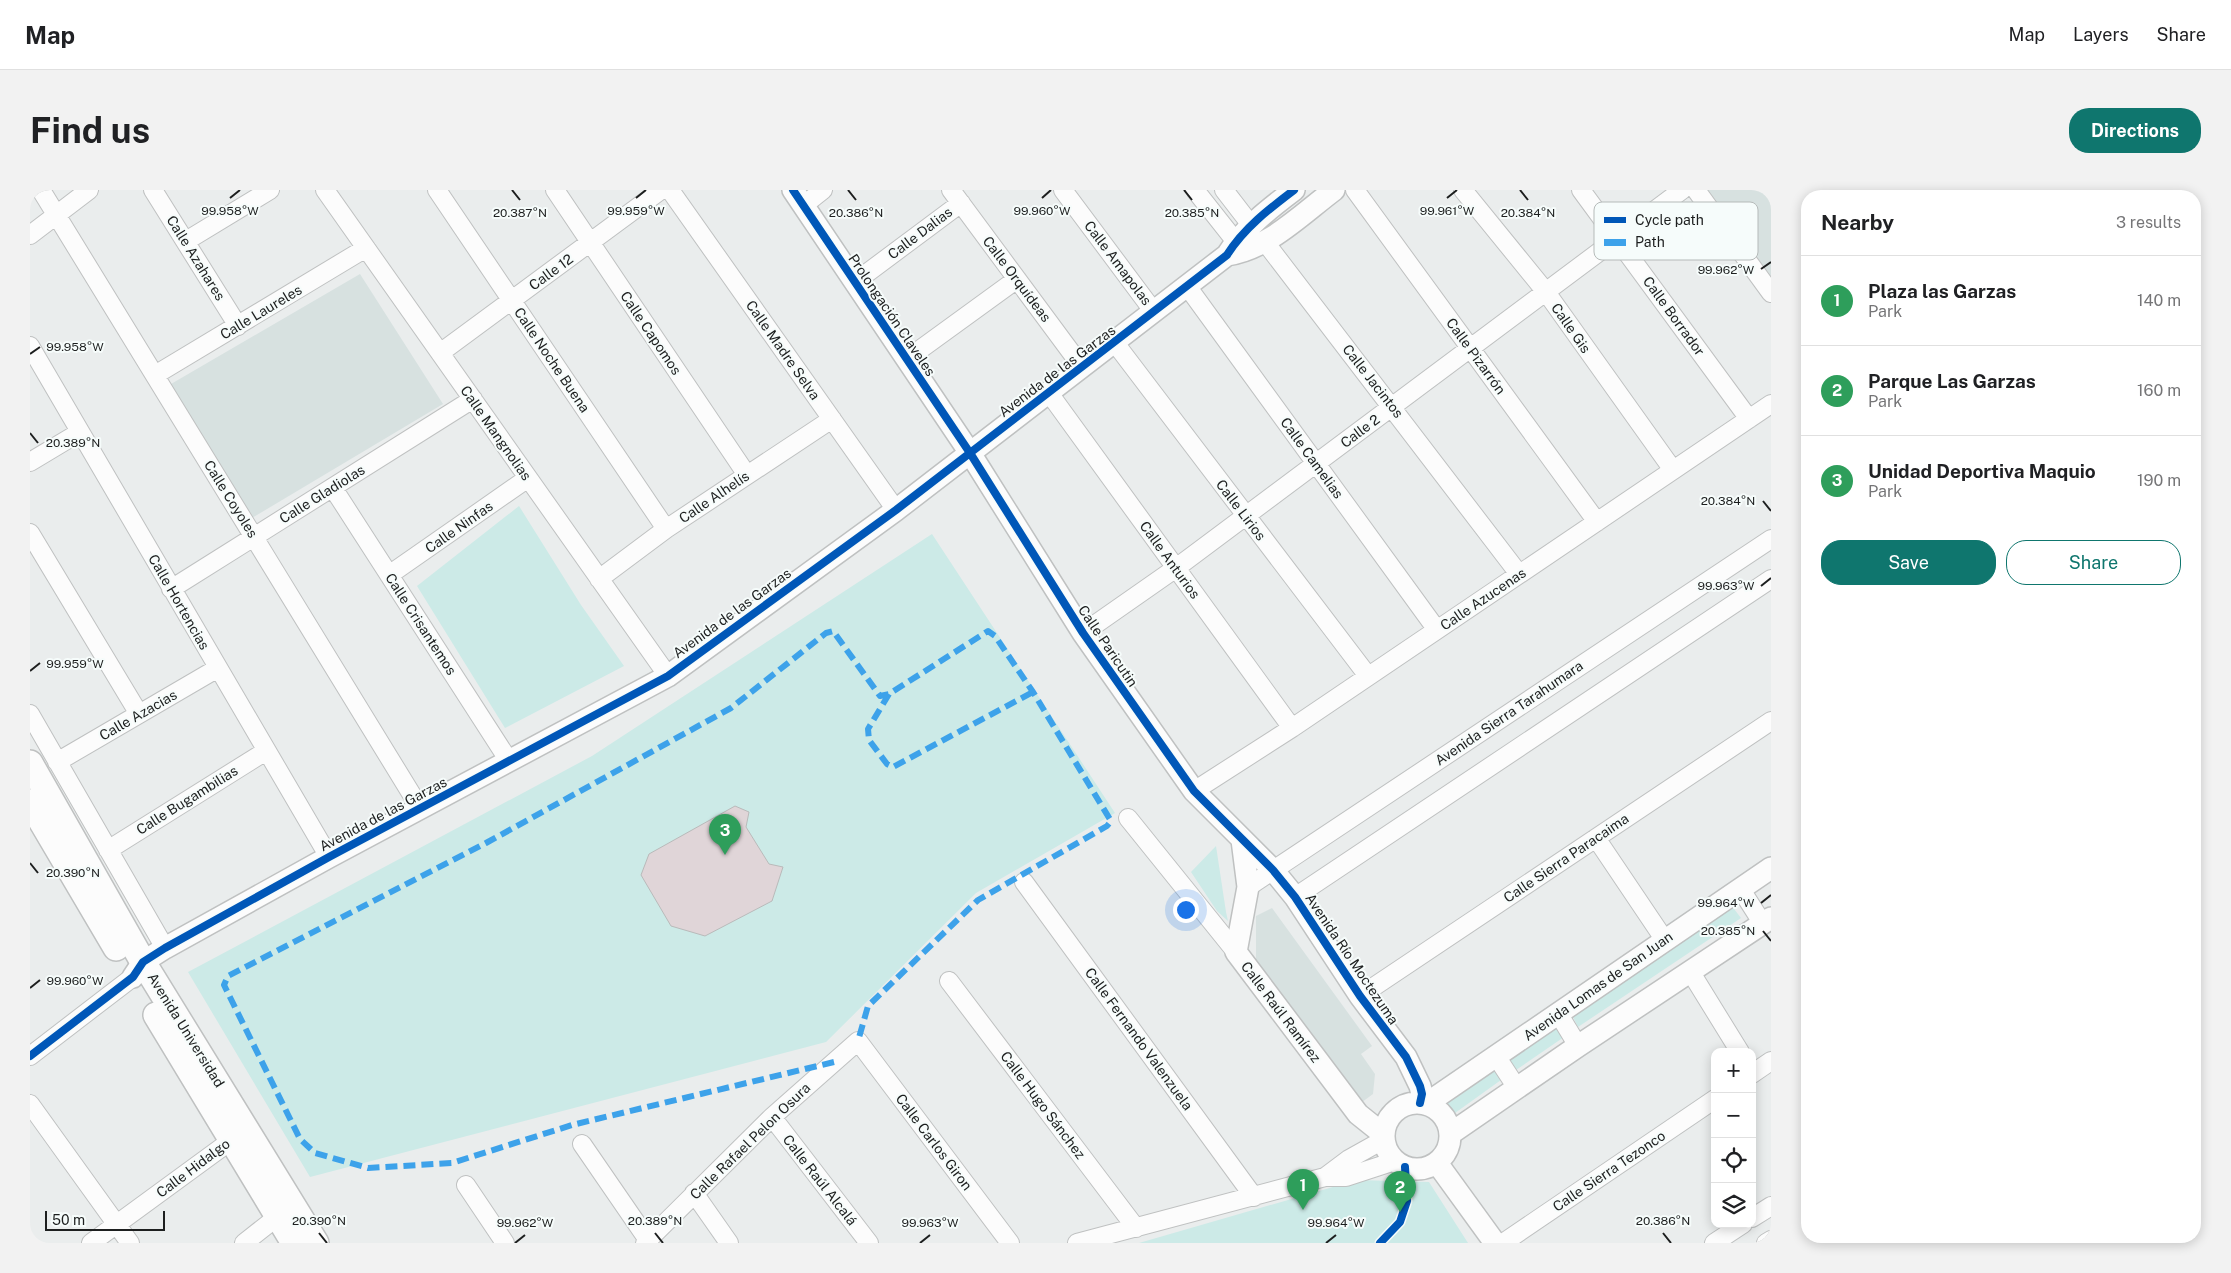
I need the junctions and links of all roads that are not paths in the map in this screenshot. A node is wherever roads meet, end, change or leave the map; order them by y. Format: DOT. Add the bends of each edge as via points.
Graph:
graph roads {
  1 [pos="41,190"];
  2 [pos="89,190"];
  3 [pos="153,190"];
  4 [pos="270,190"];
  5 [pos="325,190"];
  6 [pos="437,190"];
  7 [pos="555,190"];
  8 [pos="661,190"];
  9 [pos="670,190"];
  10 [pos="823,190"];
  11 [pos="1064,190"];
  12 [pos="1195,190"];
  13 [pos="1224,190"];
  14 [pos="1294,190"];
  15 [pos="1334,190"];
  16 [pos="1355,190"];
  17 [pos="1463,190"];
  18 [pos="1581,190"];
  19 [pos="1682,190"];
  20 [pos="1696,190"];
  21 [pos="798,197"];
  22 [pos="956,197"];
  23 [pos="1666,202"];
  24 [pos="1705,202"];
  25 [pos="1594,208"];
  26 [pos="56,215"];
  27 [pos="1252,225"];
  28 [pos="30,235"];
  29 [pos="186,241"];
  30 [pos="1265,242"];
  31 [pos="590,243"];
  32 [pos="366,248"];
  33 [pos="1236,249"];
  34 [pos="1594,256"];
  35 [pos="1632,260"];
  36 [pos="1747,260"];
  37 [pos="1017,279"];
  38 [pos="855,282"];
  39 [pos="1187,286"];
  40 [pos="1546,292"];
  41 [pos="1771,293"];
  42 [pos="512,301"];
  43 [pos="1154,312"];
  44 [pos="238,326"];
  45 [pos="1115,343"];
  46 [pos="30,346"];
  47 [pos="1471,348"];
  48 [pos="440,353"];
  49 [pos="907,359"];
  50 [pos="1082,367"];
  51 [pos="155,375"];
  52 [pos="1049,392"];
  53 [pos="473,400"];
  54 [pos="1771,404"];
  55 [pos="1393,406"];
  56 [pos="832,419"];
  57 [pos="1749,419"];
  58 [pos="80,432"];
  59 [pos="970,453"];
  60 [pos="30,462"];
  61 [pos="1316,464"];
  62 [pos="1673,470"];
  63 [pos="747,475"];
  64 [pos="528,478"];
  65 [pos="333,488"];
  66 [pos="896,510"];
  67 [pos="1246,516"];
  68 [pos="1597,522"];
  69 [pos="666,530"];
  70 [pos="30,533"];
  71 [pos="254,537"];
  72 [pos="1771,539"];
  73 [pos="1176,568"];
  74 [pos="1519,574"];
  75 [pos="389,575"];
  76 [pos="600,579"];
  77 [pos="1769,584"];
  78 [pos="171,588"];
  79 [pos="1437,630"];
  80 [pos="1083,633"];
  81 [pos="218,668"];
  82 [pos="668,676"];
  83 [pos="1368,676"];
  84 [pos="30,714"];
  85 [pos="139,714"];
  86 [pos="1771,721"];
  87 [pos="1292,728"];
  88 [pos="266,751"];
  89 [pos="509,761"];
  90 [pos="58,762"];
  91 [pos="30,763"];
  92 [pos="1194,792"];
  93 [pos="420,808"];
  94 [pos="38,811"];
  95 [pos="1128,818"];
  96 [pos="1596,838"];
  97 [pos="1242,840"];
  98 [pos="108,850"];
  99 [pos="329,857"];
  100 [pos="1771,868"];
  101 [pos="1273,870"];
  102 [pos="1024,882"];
  103 [pos="1248,887"];
  104 [pos="1740,888"];
  105 [pos="1295,897"];
  106 [pos="1767,921"];
  107 [pos="1664,940"];
  108 [pos="165,948"];
  109 [pos="1236,952"];
  110 [pos="138,970"];
  111 [pos="1690,972"];
  112 [pos="949,982"];
  113 [pos="1360,996"];
  114 [pos="1558,1013"];
  115 [pos="858,1041"];
  116 [pos="1578,1046"];
  117 [pos="1738,1048"];
  118 [pos="30,1056"];
  119 [pos="1496,1056"];
  120 [pos="1771,1061"];
  121 [pos="1756,1071"];
  122 [pos="1517,1088"];
  123 [pos="1711,1102"];
  124 [pos="30,1104"];
  125 [pos="1423,1104"];
  126 [pos="772,1117"];
  127 [pos="240,1134"];
  128 [pos="1450,1134"];
  129 [pos="1383,1137"];
  130 [pos="582,1144"];
  131 [pos="1395,1161"];
  132 [pos="1437,1163"];
  133 [pos="1326,1177"];
  134 [pos="466,1185"];
  135 [pos="694,1194"];
  136 [pos="1254,1197"];
  137 [pos="1771,1206"];
  138 [pos="285,1211"];
  139 [pos="1756,1215"];
  140 [pos="118,1225"];
  141 [pos="1136,1228"];
  142 [pos="1737,1228"];
  143 [pos="1771,1240"];
  144 [pos="646,1241"];
  145 [pos="91,1243"];
  146 [pos="130,1243"];
  147 [pos="244,1243"];
  148 [pos="294,1243"];
  149 [pos="316,1243"];
  150 [pos="505,1243"];
  151 [pos="729,1243"];
  152 [pos="869,1243"];
  153 [pos="1010,1243"];
  154 [pos="1077,1243"];
  155 [pos="1495,1243"];
  156 [pos="1504,1243"];
  157 [pos="1714,1243"];
  158 [pos="1766,1243"];
  1 -- 26 [label="street, Calle Coyoles"];
  2 -- 26 [label="street"];
  3 -- 29 [label="street, Calle Azahares"];
  4 -- 29 [label="street"];
  5 -- 32 [label="street, Calle Mangnolias"];
  6 -- 42 [label="street, Calle Noche Buena"];
  7 -- 31 [label="street, Calle Capomos"];
  8 -- 31 [label="street, Calle 12"];
  9 -- 56 [label="street, Calle Madre Selva"];
  10 -- 21 [label="street"];
  11 -- 43 [label="street, Calle Amapolas"];
  12 -- 33 [label="street"];
  13 -- 27 [label="street, Calle Jacintos"];
  14 -- 27 [label="street, Avenida de las Garzas"];
  15 -- 30 [label="street, Avenida de las Garzas"];
  16 -- 47 [label="street, Calle Pizarrón"];
  17 -- 40 [label="street, Calle Gis"];
  18 -- 25 [label="street, Calle Borrador"];
  19 -- 23 [label="street, Calle 2"];
  20 -- 24 [label="street"];
  21 -- 38 [label="street, Prolongación Claveles"];
  22 -- 37 [label="street, Calle Orquídeas"];
  22 -- 38 [label="street, Calle Dalias"];
  26 -- 28 [label="street"];
  26 -- 51 [label="street, Calle Coyoles"];
  27 -- 30 [label="street, Calle Jacintos"];
  27 -- 33 [label="street, Avenida de las Garzas"];
  29 -- 44 [label="street, Calle Azahares"];
  30 -- 33 [label="street, Avenida de las Garzas"];
  30 -- 55 [label="street, Calle Jacintos"];
  31 -- 42 [label="street, Calle 12"];
  31 -- 63 [label="street, Calle Capomos"];
  32 -- 44 [label="street, Calle Laureles"];
  32 -- 48 [label="street, Calle Mangnolias"];
  33 -- 39 [label="street, Avenida de las Garzas"];
  34 -- 40 [label="street, Calle 2"];
  35 -- 57 [label="street, Calle Borrador"];
  36 -- 41 [label="street"];
  37 -- 49 [label="street"];
  37 -- 50 [label="street, Calle Orquídeas"];
  38 -- 49 [label="street, Prolongación Claveles"];
  39 -- 43 [label="street, Avenida de las Garzas"];
  39 -- 61 [label="street, Calle Camelias"];
  40 -- 47 [label="street, Calle 2"];
  40 -- 62 [label="street, Calle Gis"];
  42 -- 48 [label="street, Calle 12"];
  42 -- 69 [label="street, Calle Noche Buena"];
  43 -- 45 [label="street, Avenida de las Garzas"];
  44 -- 51 [label="street, Calle Laureles"];
  45 -- 50 [label="street, Avenida de las Garzas"];
  45 -- 67 [label="street, Calle Lirios"];
  46 -- 58 [label="street, Calle Hortencias"];
  47 -- 55 [label="street, Calle 2"];
  47 -- 68 [label="street, Calle Pizarrón"];
  48 -- 53 [label="street, Calle Mangnolias"];
  49 -- 59 [label="street, Prolongación Claveles"];
  50 -- 52 [label="street, Avenida de las Garzas"];
  51 -- 71 [label="street, Calle Coyoles"];
  52 -- 59 [label="street, Avenida de las Garzas"];
  52 -- 73 [label="street, Calle Anturios"];
  53 -- 64 [label="street, Calle Mangnolias"];
  53 -- 65 [label="street, Calle Gladiolas"];
  54 -- 57 [label="street, Calle Azucenas"];
  55 -- 61 [label="street, Calle 2"];
  55 -- 74 [label="street, Calle Jacintos"];
  56 -- 63 [label="street, Calle Alhelís"];
  56 -- 66 [label="street, Calle Madre Selva"];
  57 -- 62 [label="street, Calle Azucenas"];
  58 -- 60 [label="street"];
  58 -- 78 [label="street, Calle Hortencias"];
  59 -- 66 [label="street, Avenida de las Garzas"];
  59 -- 80 [label="street, Calle Paricutin"];
  61 -- 67 [label="street, Calle 2"];
  61 -- 79 [label="street, Calle Camelias"];
  62 -- 68 [label="street, Calle Azucenas"];
  63 -- 69 [label="street, Calle Alhelís"];
  64 -- 75 [label="street, Calle Ninfas"];
  64 -- 76 [label="street, Calle Mangnolias"];
  65 -- 71 [label="street, Calle Gladiolas"];
  65 -- 75 [label="street, Calle Crisantemos"];
  66 -- 82 [label="street, Avenida de las Garzas"];
  67 -- 73 [label="street, Calle 2"];
  67 -- 83 [label="street, Calle Lirios"];
  68 -- 74 [label="street, Calle Azucenas"];
  69 -- 76 [label="street, Calle Alhelís"];
  70 -- 85 [label="street"];
  71 -- 78 [label="street, Calle Gladiolas"];
  71 -- 93 [label="street, Calle Coyoles"];
  72 -- 101 [label="street, Avenida Sierra Tarahumara"];
  73 -- 80 [label="street, Calle 2"];
  73 -- 87 [label="street, Calle Anturios"];
  74 -- 79 [label="street, Calle Azucenas"];
  75 -- 89 [label="street, Calle Crisantemos"];
  76 -- 82 [label="street, Calle Mangnolias"];
  77 -- 105 [label="street"];
  78 -- 81 [label="street, Calle Hortencias"];
  79 -- 83 [label="street, Calle Azucenas"];
  80 -- 92 [label="street, Calle Paricutin"];
  81 -- 85 [label="street, Calle Azacias"];
  81 -- 88 [label="street, Calle Hortencias"];
  82 -- 89 [label="street, Avenida de las Garzas"];
  83 -- 87 [label="street, Calle Azucenas"];
  84 -- 90 [label="street"];
  85 -- 90 [label="street, Calle Azacias"];
  86 -- 96 [label="street, Calle Sierra Paracaima"];
  87 -- 92 [label="street, Calle Azucenas"];
  88 -- 98 [label="street, Calle Bugambilias"];
  88 -- 99 [label="street, Calle Hortencias"];
  89 -- 93 [label="street, Avenida de las Garzas"];
  90 -- 98 [label="street"];
  91 -- 94 [label="main road, Avenida Universidad"];
  92 -- 97 [label="street, Calle Paricutin"];
  93 -- 99 [label="street, Avenida de las Garzas"];
  94 -- 110 [label="main road, Avenida Universidad"];
  95 -- 109 [label="street"];
  96 -- 107 [label="street"];
  96 -- 113 [label="street, Calle Sierra Paracaima"];
  97 -- 101 [label="street, Avenida Río Moctezuma"];
  97 -- 103 [label="street, Calle Raúl Ramírez"];
  98 -- 108 [label="street"];
  99 -- 108 [label="street, Avenida de las Garzas"];
  100 -- 104 [label="street, Avenida Lomas de San Juan"];
  101 -- 103 [label="street, Avenida Sierra Tarahumara"];
  101 -- 105 [label="street, Avenida Río Moctezuma"];
  102 -- 136 [label="street, Calle Fernando Valenzuela"];
  103 -- 109 [label="street, Calle Raúl Ramírez"];
  104 -- 106 [label="street"];
  104 -- 107 [label="street, Avenida Lomas de San Juan"];
  105 -- 113 [label="street, Avenida Río Moctezuma"];
  106 -- 111 [label="street"];
  107 -- 114 [label="street, Avenida Lomas de San Juan"];
  108 -- 110 [label="street, Avenida de las Garzas"];
  109 -- 129 [label="street, Calle Raúl Ramírez" via="1358,1114"];
  110 -- 118 [label="street"];
  110 -- 127 [label="main road, Avenida Universidad"];
  111 -- 116 [label="street"];
  111 -- 117 [label="street"];
  112 -- 141 [label="street, Calle Hugo Sánchez"];
  113 -- 125 [label="street, Avenida Río Moctezuma" via="1415,1072"];
  114 -- 116 [label="street"];
  114 -- 119 [label="street, Avenida Lomas de San Juan"];
  115 -- 126 [label="street, Calle Rafael Pelon Osura"];
  115 -- 153 [label="street, Calle Carlos Giron"];
  116 -- 122 [label="street"];
  119 -- 122 [label="street"];
  119 -- 125 [label="street, Avenida Lomas de San Juan"];
  120 -- 121 [label="street"];
  122 -- 128 [label="street"];
  123 -- 156 [label="street, Calle Sierra Tezonco"];
  124 -- 140 [label="street"];
  125 -- 128 [label="street" via="1442,1114"];
  125 -- 129 [label="street" via="1402,1107 1394,1113"];
  126 -- 135 [label="street, Calle Rafael Pelon Osura"];
  126 -- 152 [label="street, Calle Raúl Alcalá"];
  127 -- 138 [label="main road, Avenida Universidad"];
  127 -- 140 [label="street, Calle Hidalgo"];
  128 -- 132 [label="street" via="1450,1145"];
  129 -- 131 [label="street"];
  129 -- 133 [label="street"];
  130 -- 144 [label="street"];
  131 -- 132 [label="street" via="1416,1169"];
  131 -- 133 [label="street" via="1346,1177"];
  132 -- 155 [label="street"];
  133 -- 136 [label="street"];
  134 -- 150 [label="street"];
  135 -- 144 [label="street, Calle Rafael Pelon Osura"];
  135 -- 151 [label="street"];
  136 -- 141 [label="street"];
  137 -- 139 [label="street"];
  138 -- 147 [label="street"];
  138 -- 148 [label="main road, Avenida Universidad"];
  138 -- 149 [label="main road, Avenida Universidad"];
  140 -- 145 [label="street, Calle Hidalgo"];
  140 -- 146 [label="street"];
  141 -- 154 [label="street"];
  142 -- 157 [label="street"];
  143 -- 158 [label="street"];
}
